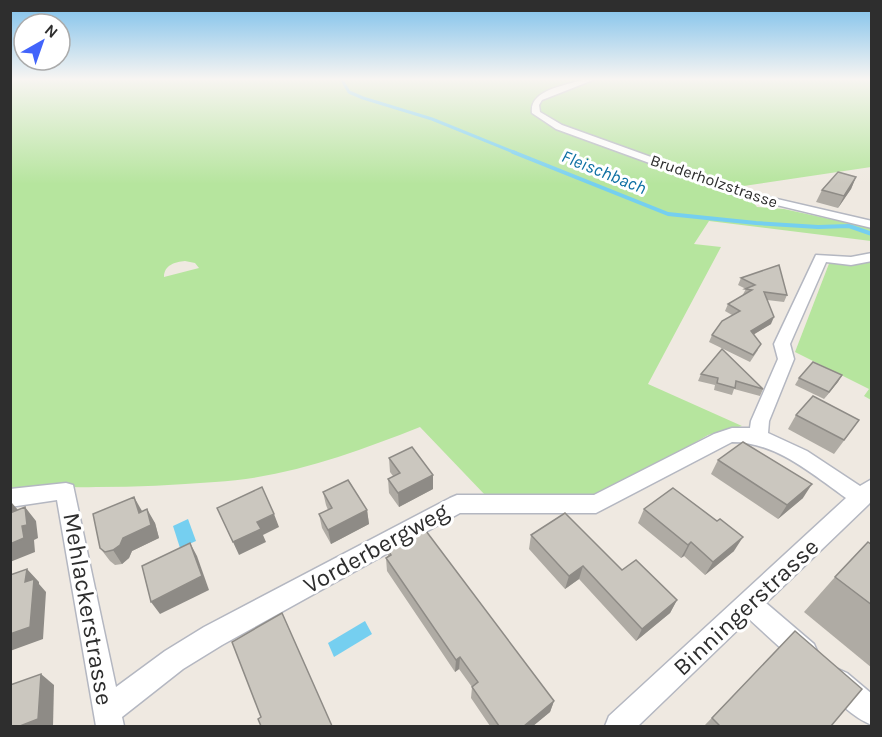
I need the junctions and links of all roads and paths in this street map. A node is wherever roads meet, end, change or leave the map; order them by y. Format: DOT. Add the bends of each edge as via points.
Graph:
graph roads {
  1 [pos="538,114"];
  2 [pos="872,225"];
  3 [pos="872,257"];
  4 [pos="758,437"];
  5 [pos="867,493"];
  6 [pos="10,498"];
  7 [pos="749,604"];
  8 [pos="872,712"];
  9 [pos="109,719"];
  10 [pos="619,726"];
  1 -- 2 [label="street, Bruderholzstrasse" via="559,127 747,195"];
  3 -- 4 [label="street" via="851,261 821,258 782,344 786,359 760,421"];
  4 -- 5 [label="street, Vorderbergweg"];
  4 -- 9 [label="street, Vorderbergweg" via="733,434 596,504 457,504 174,660"];
  5 -- 7 [label="street, Binningerstrasse"];
  6 -- 9 [label="street, Mehlackerstrasse" via="66,491"];
  7 -- 8 [label="street"];
  7 -- 10 [label="street, Binningerstrasse"];
}
